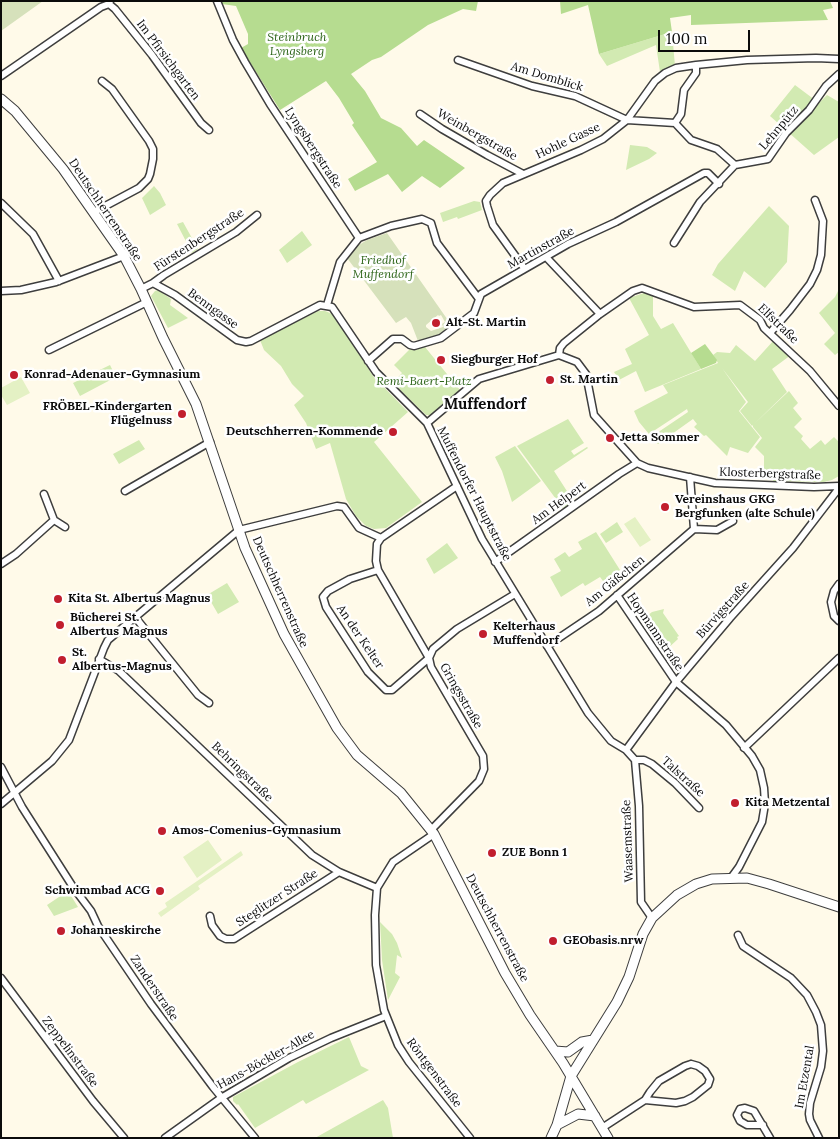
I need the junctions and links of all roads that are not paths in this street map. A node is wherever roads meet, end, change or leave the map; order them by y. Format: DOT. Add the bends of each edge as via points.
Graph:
graph roads {
  1 [pos="217,1"];
  2 [pos="109,3"];
  3 [pos="839,59"];
  4 [pos="458,60"];
  5 [pos="696,65"];
  6 [pos="839,74"];
  7 [pos="1,76"];
  8 [pos="102,81"];
  9 [pos="1,99"];
  10 [pos="420,114"];
  11 [pos="627,120"];
  12 [pos="675,123"];
  13 [pos="209,130"];
  14 [pos="735,165"];
  15 [pos="523,174"];
  16 [pos="719,184"];
  17 [pos="815,200"];
  18 [pos="1,203"];
  19 [pos="94,212"];
  20 [pos="257,215"];
  21 [pos="359,238"];
  22 [pos="674,243"];
  23 [pos="124,256"];
  24 [pos="546,257"];
  25 [pos="524,268"];
  26 [pos="59,281"];
  27 [pos="153,283"];
  28 [pos="141,289"];
  29 [pos="1,291"];
  30 [pos="479,299"];
  31 [pos="147,302"];
  32 [pos="327,305"];
  33 [pos="600,314"];
  34 [pos="770,333"];
  35 [pos="49,350"];
  36 [pos="559,356"];
  37 [pos="368,361"];
  38 [pos="839,406"];
  39 [pos="426,423"];
  40 [pos="210,442"];
  41 [pos="637,463"];
  42 [pos="690,477"];
  43 [pos="457,486"];
  44 [pos="839,487"];
  45 [pos="124,491"];
  46 [pos="44,494"];
  47 [pos="54,520"];
  48 [pos="733,521"];
  49 [pos="65,527"];
  50 [pos="694,529"];
  51 [pos="239,530"];
  52 [pos="381,538"];
  53 [pos="495,562"];
  54 [pos="1,564"];
  55 [pos="378,570"];
  56 [pos="839,584"];
  57 [pos="515,594"];
  58 [pos="617,595"];
  59 [pos="135,617"];
  60 [pos="839,621"];
  61 [pos="547,646"];
  62 [pos="429,658"];
  63 [pos="839,658"];
  64 [pos="100,660"];
  65 [pos="676,682"];
  66 [pos="209,703"];
  67 [pos="744,748"];
  68 [pos="626,750"];
  69 [pos="635,760"];
  70 [pos="1,767"];
  71 [pos="13,793"];
  72 [pos="1,804"];
  73 [pos="699,808"];
  74 [pos="433,832"];
  75 [pos="339,872"];
  76 [pos="731,878"];
  77 [pos="377,888"];
  78 [pos="839,907"];
  79 [pos="210,916"];
  80 [pos="652,918"];
  81 [pos="738,935"];
  82 [pos="1,978"];
  83 [pos="386,1016"];
  84 [pos="593,1040"];
  85 [pos="555,1051"];
  86 [pos="571,1076"];
  87 [pos="221,1098"];
  88 [pos="645,1100"];
  89 [pos="594,1116"];
  90 [pos="557,1125"];
  91 [pos="763,1125"];
  92 [pos="602,1128"];
  93 [pos="124,1138"];
  94 [pos="165,1138"];
  95 [pos="256,1138"];
  96 [pos="470,1138"];
  97 [pos="551,1138"];
  98 [pos="608,1138"];
  99 [pos="770,1138"];
  100 [pos="819,1138"];
  1 -- 21 [label="street, Lyngsbergstraße" via="233,40 270,104"];
  2 -- 7 [label="street"];
  2 -- 13 [label="street, Im Pfirsichgarten"];
  3 -- 5 [label="street, Hohle Gasse" via="747,60"];
  4 -- 11 [label="street, Am Domblick" via="532,86 575,96"];
  5 -- 11 [label="street, Hohle Gasse" via="665,73 655,81"];
  5 -- 12 [label="street" via="696,73 684,90 682,114"];
  6 -- 14 [label="street, Lehnpütz" via="786,133 768,159"];
  8 -- 19 [label="street" via="112,89 149,142 153,159 150,174 139,188"];
  9 -- 19 [label="street, Deutschherrenstraße" via="44,144"];
  10 -- 15 [label="street, Weinbergstraße" via="487,156"];
  11 -- 12 [label="street"];
  11 -- 15 [label="street, Hohle Gasse" via="588,146"];
  12 -- 14 [label="street" via="691,140 717,149"];
  14 -- 16 [label="street"];
  15 -- 25 [label="street, Hohle Gasse" via="502,183 486,201 493,225"];
  16 -- 22 [label="street" via="700,202"];
  16 -- 24 [label="street, Martinstraße" via="704,173"];
  17 -- 34 [label="street" via="823,220 817,270"];
  18 -- 26 [label="street" via="32,234"];
  19 -- 23 [label="street, Deutschherrenstraße"];
  20 -- 27 [label="street, Fürstenbergstraße" via="236,232"];
  21 -- 30 [label="street" via="391,226 428,220 437,243"];
  21 -- 32 [label="street" via="340,262"];
  23 -- 26 [label="street"];
  23 -- 28 [label="street, Deutschherrenstraße"];
  24 -- 25 [label="street, Martinstraße"];
  24 -- 33 [label="street"];
  25 -- 30 [label="street, Martinstraße" via="481,294"];
  26 -- 29 [label="street"];
  27 -- 28 [label="street"];
  27 -- 32 [label="street, Benngasse" via="241,341 252,340 320,305"];
  28 -- 31 [label="street, Deutschherrenstraße"];
  30 -- 37 [label="street, Martinstraße" via="474,313 440,338 414,346 402,338 394,338"];
  31 -- 35 [label="street"];
  31 -- 40 [label="street, Deutschherrenstraße" via="196,404"];
  32 -- 37 [label="street, Muffendorfer Hauptstraße" via="336,311"];
  33 -- 34 [label="street, Elfstraße" via="642,288 694,307 740,305 760,320"];
  33 -- 36 [label="street, Elfstraße" via="564,343"];
  34 -- 38 [label="street, Elfstraße" via="810,371"];
  36 -- 39 [label="street" via="479,379"];
  36 -- 41 [label="street" via="577,362 586,374 594,415"];
  37 -- 39 [label="street, Muffendorfer Hauptstraße"];
  39 -- 43 [label="street, Muffendorfer Hauptstraße"];
  40 -- 45 [label="street"];
  40 -- 51 [label="street, Deutschherrenstraße"];
  41 -- 42 [label="street, Klosterbergstraße"];
  41 -- 53 [label="street, Am Helpert"];
  42 -- 44 [label="street, Klosterbergstraße" via="724,484"];
  42 -- 50 [label="street"];
  43 -- 52 [label="street"];
  43 -- 53 [label="street, Muffendorfer Hauptstraße"];
  44 -- 65 [label="street, Bürvigstraße" via="793,548"];
  46 -- 47 [label="street"];
  47 -- 49 [label="street"];
  47 -- 54 [label="street"];
  48 -- 50 [label="street" via="716,530"];
  50 -- 58 [label="street, Am Gäßchen"];
  51 -- 52 [label="street" via="337,506 344,507 359,528"];
  51 -- 59 [label="street"];
  51 -- 74 [label="street, Deutschherrenstraße" via="284,634 337,728 357,755 401,793"];
  52 -- 55 [label="street" via="377,544"];
  53 -- 57 [label="street, Muffendorfer Hauptstraße"];
  55 -- 62 [label="street"];
  55 -- 62 [label="street, An der Kelter" via="350,579 328,592 324,597 326,607 368,672 386,690 392,690"];
  56 -- 60 [label="street" via="831,602 834,616"];
  57 -- 61 [label="street, Muffendorfer Hauptstraße"];
  57 -- 62 [label="street, Gringsstraße" via="457,629 433,649"];
  58 -- 61 [label="street, Am Gäßchen"];
  58 -- 65 [label="street, Hopmannstraße"];
  59 -- 64 [label="street" via="108,640"];
  59 -- 66 [label="street" via="198,695"];
  61 -- 68 [label="street, Muffendorfer Hauptstraße" via="588,714 611,741"];
  62 -- 74 [label="street, Gringsstraße" via="431,667 483,756 484,769 479,781"];
  63 -- 67 [label="street"];
  64 -- 71 [label="street" via="69,740 52,761"];
  64 -- 75 [label="street, Behringstraße" via="119,671 312,855"];
  65 -- 67 [label="street, Hopmannstraße" via="726,725"];
  65 -- 68 [label="street, Bürvigstraße"];
  67 -- 76 [label="street, Hopmannstraße" via="760,770 765,804 762,822"];
  68 -- 69 [label="street, Talstraße"];
  69 -- 73 [label="street, Talstraße" via="652,764"];
  69 -- 80 [label="street, Waasemstraße" via="641,902"];
  70 -- 71 [label="street, Zanderstraße"];
  71 -- 72 [label="street"];
  71 -- 87 [label="street, Zanderstraße" via="150,1004"];
  74 -- 77 [label="street, Röntgenstraße" via="393,862"];
  74 -- 85 [label="street, Deutschherrenstraße" via="505,973"];
  75 -- 77 [label="street, Behringstraße"];
  75 -- 79 [label="street, Steglitzer Straße" via="234,939 218,934"];
  76 -- 78 [label="street" via="747,878"];
  76 -- 80 [label="street" via="696,884 677,895"];
  77 -- 83 [label="street, Röntgenstraße" via="376,965"];
  80 -- 84 [label="street" via="617,1002"];
  81 -- 100 [label="street, Im Etzental" via="743,946 792,978 816,1012 821,1025 823,1052 809,1114"];
  82 -- 93 [label="street, Zeppelinstraße"];
  83 -- 87 [label="street, Hans-Böckler-Allee" via="289,1058"];
  83 -- 96 [label="street, Röntgenstraße" via="409,1062"];
  84 -- 85 [label="street" via="582,1042 568,1052"];
  84 -- 86 [label="street"];
  85 -- 86 [label="street, Deutschherrenstraße"];
  86 -- 89 [label="street, Deutschherrenstraße"];
  86 -- 90 [label="street"];
  87 -- 94 [label="street, Hans-Böckler-Allee"];
  87 -- 95 [label="street, Zanderstraße"];
  88 -- 88 [label="street" via="685,1101 708,1085 710,1079 698,1066 691,1064 659,1081"];
  88 -- 92 [label="street"];
  89 -- 90 [label="street" via="578,1114"];
  89 -- 92 [label="street, Deutschherrenstraße"];
  90 -- 97 [label="street"];
  91 -- 99 [label="street"];
  92 -- 98 [label="street, Deutschherrenstraße"];
}
